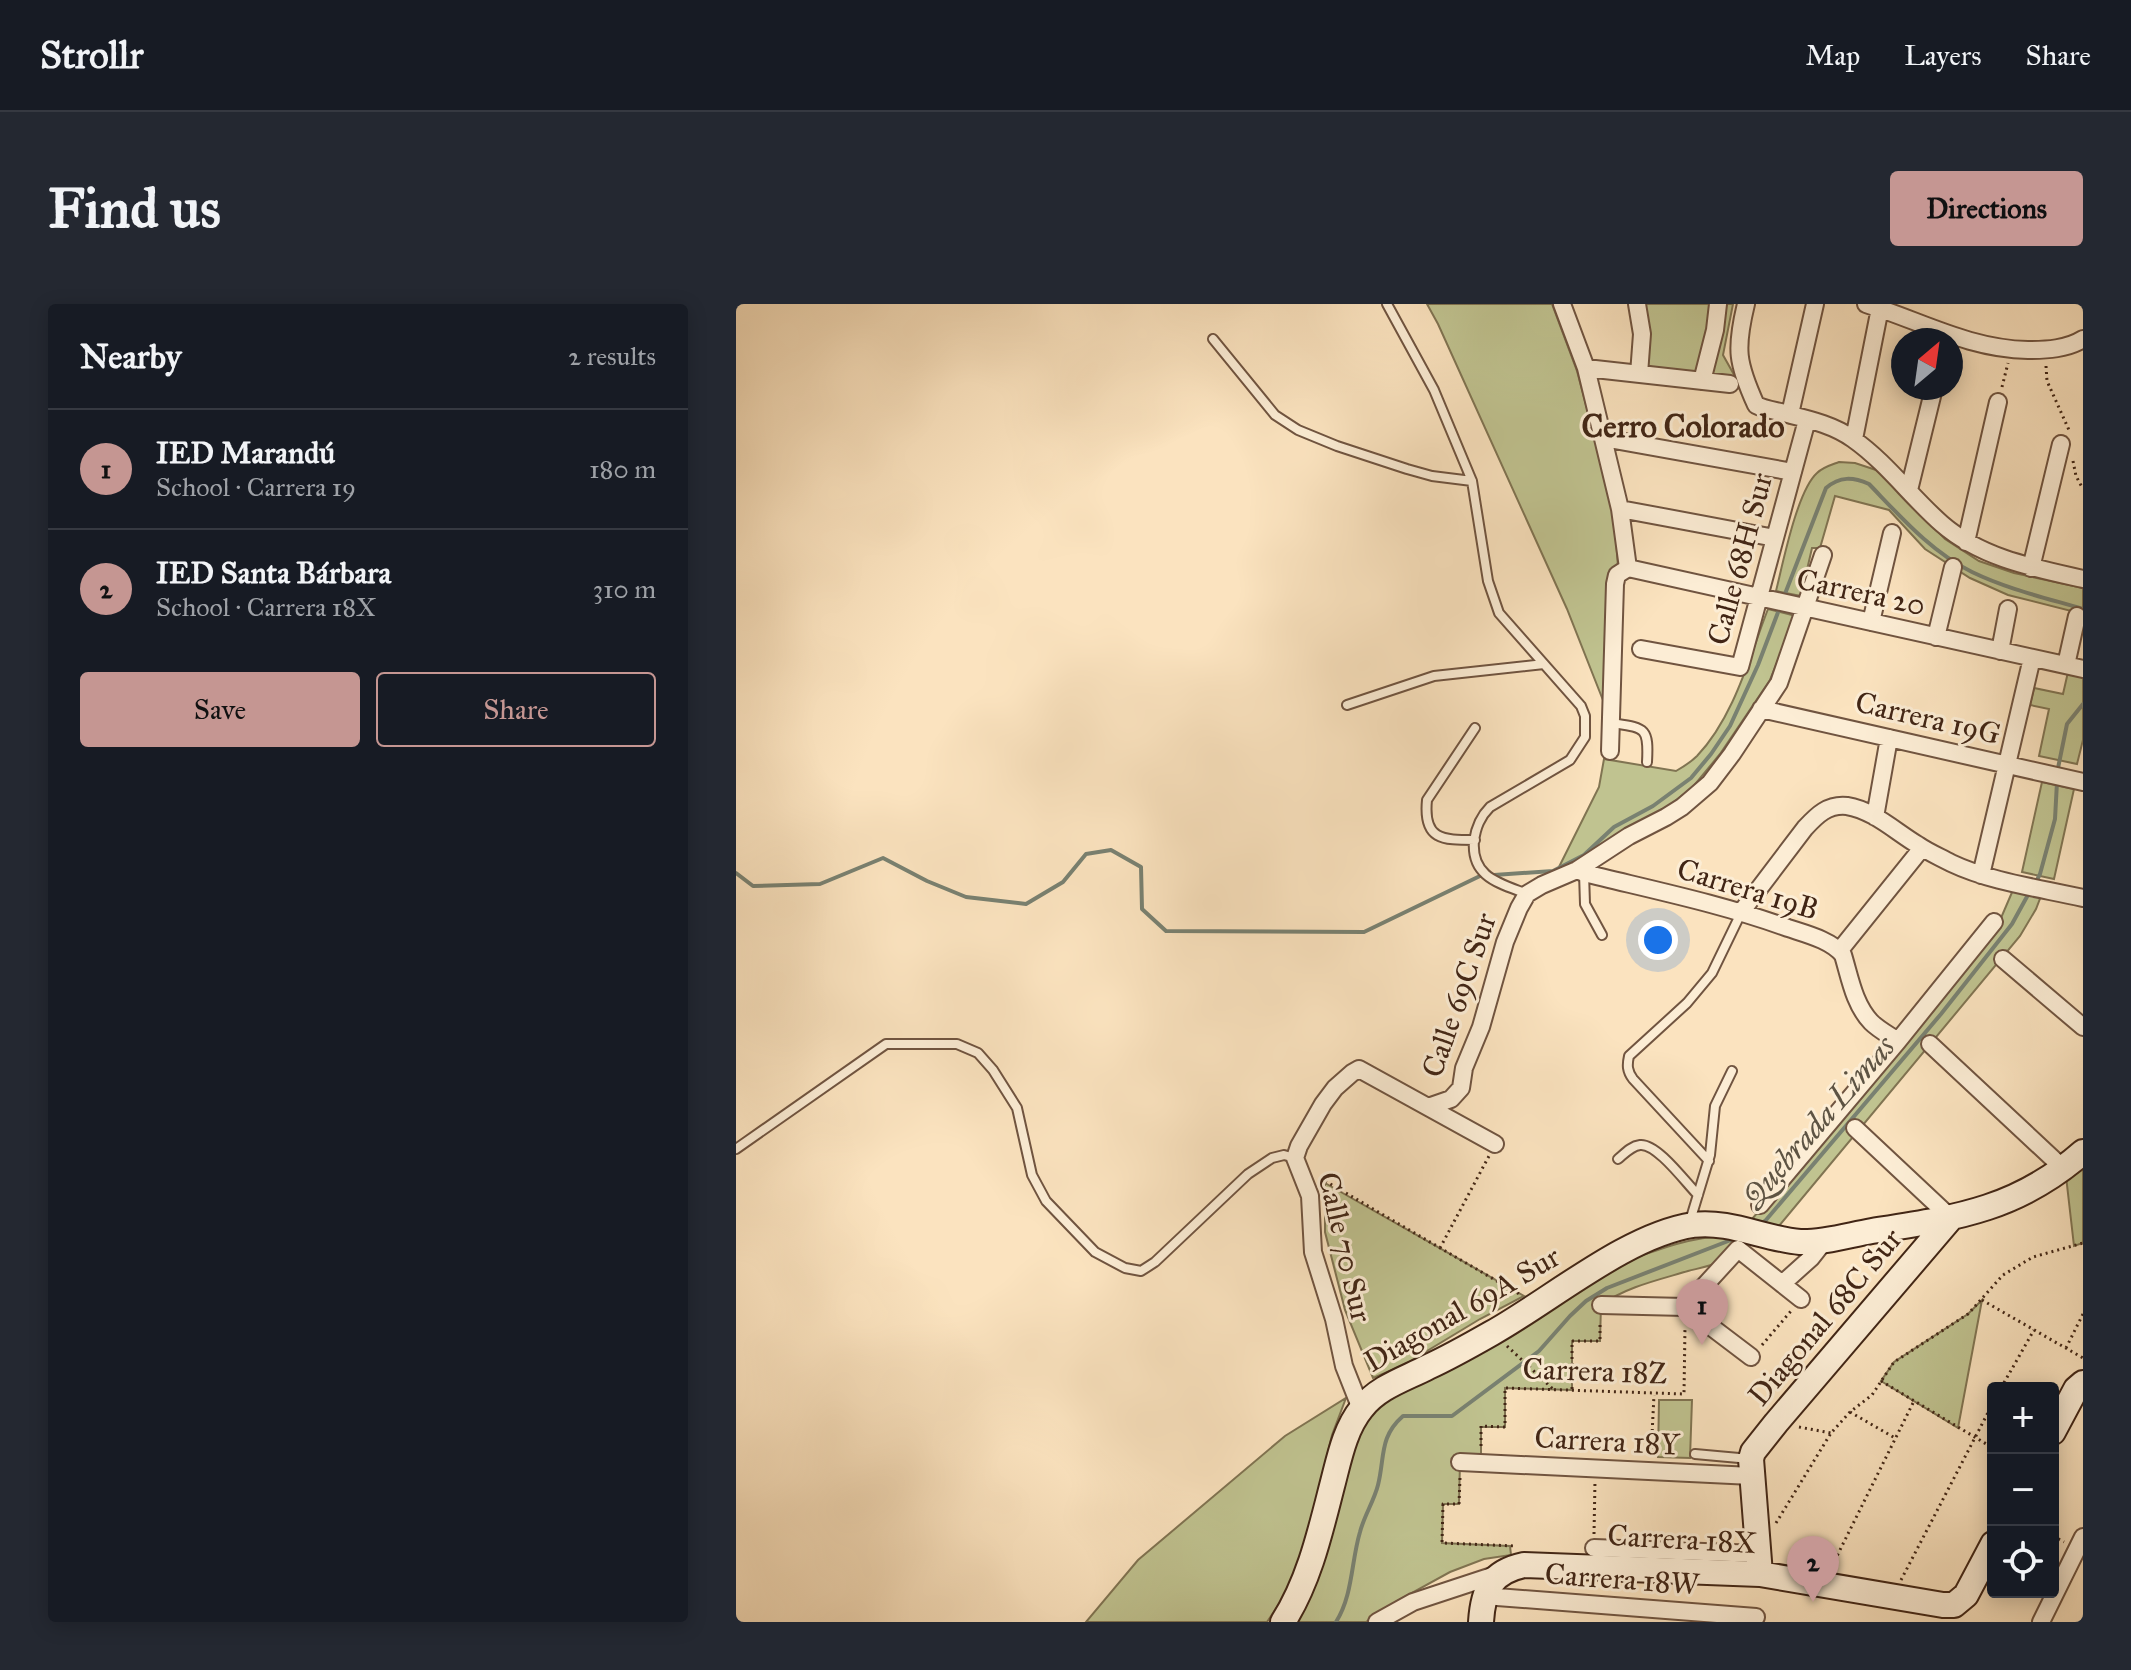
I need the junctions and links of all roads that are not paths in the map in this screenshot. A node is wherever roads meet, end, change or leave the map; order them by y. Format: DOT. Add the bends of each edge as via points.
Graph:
graph roads {
  1 [pos="1387,304"];
  2 [pos="1562,304"];
  3 [pos="1637,304"];
  4 [pos="1718,304"];
  5 [pos="1746,304"];
  6 [pos="1815,304"];
  7 [pos="1873,306"];
  8 [pos="1923,328"];
  9 [pos="1213,339"];
  10 [pos="2083,339"];
  11 [pos="1963,341"];
  12 [pos="1586,368"];
  13 [pos="1639,374"];
  14 [pos="1702,381"];
  15 [pos="1730,384"];
  16 [pos="1931,400"];
  17 [pos="1998,402"];
  18 [pos="1790,414"];
  19 [pos="1807,420"];
  20 [pos="1603,438"];
  21 [pos="1854,439"];
  22 [pos="2066,442"];
  23 [pos="1793,472"];
  24 [pos="1472,481"];
  25 [pos="1909,490"];
  26 [pos="1620,509"];
  27 [pos="1892,533"];
  28 [pos="1775,538"];
  29 [pos="1966,542"];
  30 [pos="1823,555"];
  31 [pos="1953,567"];
  32 [pos="1628,568"];
  33 [pos="2031,568"];
  34 [pos="2083,579"];
  35 [pos="1766,600"];
  36 [pos="1798,606"];
  37 [pos="2008,609"];
  38 [pos="2077,616"];
  39 [pos="1871,622"];
  40 [pos="1936,637"];
  41 [pos="1641,649"];
  42 [pos="2000,651"];
  43 [pos="2032,658"];
  44 [pos="1544,664"];
  45 [pos="2075,667"];
  46 [pos="1347,705"];
  47 [pos="1761,709"];
  48 [pos="1611,723"];
  49 [pos="1475,728"];
  50 [pos="1889,738"];
  51 [pos="1610,751"];
  52 [pos="1647,762"];
  53 [pos="2007,765"];
  54 [pos="2078,781"];
  55 [pos="1875,817"];
  56 [pos="1475,840"];
  57 [pos="1922,848"];
  58 [pos="1580,872"];
  59 [pos="1981,875"];
  60 [pos="1527,894"];
  61 [pos="2083,898"];
  62 [pos="1742,911"];
  63 [pos="1994,922"];
  64 [pos="1602,935"];
  65 [pos="1840,950"];
  66 [pos="2003,959"];
  67 [pos="2082,1025"];
  68 [pos="1898,1041"];
  69 [pos="1930,1044"];
  70 [pos="1732,1071"];
  71 [pos="1428,1107"];
  72 [pos="1855,1128"];
  73 [pos="1495,1144"];
  74 [pos="736,1149"];
  75 [pos="2083,1152"];
  76 [pos="1295,1158"];
  77 [pos="1618,1159"];
  78 [pos="1709,1161"];
  79 [pos="2064,1169"];
  80 [pos="1698,1195"];
  81 [pos="1760,1205"];
  82 [pos="1951,1218"];
  83 [pos="1689,1226"];
  84 [pos="1826,1239"];
  85 [pos="1782,1284"];
  86 [pos="1801,1299"];
  87 [pos="1601,1305"];
  88 [pos="1685,1307"];
  89 [pos="1751,1357"];
  90 [pos="2083,1383"];
  91 [pos="1361,1409"];
  92 [pos="2059,1421"];
  93 [pos="1695,1454"];
  94 [pos="1460,1462"];
  95 [pos="1752,1468"];
  96 [pos="2083,1537"];
  97 [pos="1594,1548"];
  98 [pos="1987,1555"];
  99 [pos="1759,1559"];
  100 [pos="1502,1572"];
  101 [pos="1484,1596"];
  102 [pos="1756,1617"];
  103 [pos="1386,1619"];
  104 [pos="1283,1622"];
  105 [pos="1481,1622"];
  106 [pos="2041,1622"];
  1 -- 24 [label="lane" via="1434,390"];
  2 -- 12 [label="street"];
  3 -- 13 [label="street" via="1642,334"];
  4 -- 14 [label="street"];
  5 -- 18 [label="street" via="1738,354 1743,376 1756,405"];
  6 -- 18 [label="street"];
  7 -- 8 [label="street"];
  7 -- 21 [label="street"];
  9 -- 24 [label="lane" via="1275,415 1298,430 1432,476"];
  10 -- 11 [label="street" via="2044,350"];
  12 -- 13 [label="street"];
  12 -- 20 [label="street"];
  13 -- 14 [label="street"];
  14 -- 15 [label="street"];
  16 -- 25 [label="street"];
  17 -- 29 [label="street"];
  18 -- 19 [label="street"];
  19 -- 21 [label="street"];
  19 -- 23 [label="street, Calle 68H Sur"];
  20 -- 23 [label="street"];
  20 -- 26 [label="street"];
  21 -- 25 [label="street"];
  22 -- 33 [label="street"];
  23 -- 28 [label="street, Calle 68H Sur"];
  24 -- 44 [label="lane" via="1488,581 1499,613"];
  25 -- 29 [label="street"];
  26 -- 28 [label="street"];
  26 -- 32 [label="street"];
  27 -- 39 [label="street"];
  28 -- 35 [label="street, Calle 68H Sur"];
  29 -- 33 [label="street"];
  30 -- 36 [label="street"];
  31 -- 40 [label="street"];
  32 -- 35 [label="street, Carrera 20"];
  32 -- 48 [label="street" via="1617,575 1615,584"];
  33 -- 34 [label="street"];
  35 -- 36 [label="street, Carrera 20"];
  35 -- 41 [label="street, Calle 68H Sur" via="1740,667"];
  36 -- 39 [label="street, Carrera 20"];
  36 -- 47 [label="street" via="1779,683"];
  37 -- 42 [label="street"];
  38 -- 45 [label="street"];
  39 -- 40 [label="street, Carrera 20"];
  40 -- 42 [label="street, Carrera 20"];
  42 -- 43 [label="street, Carrera 20"];
  43 -- 45 [label="street, Carrera 20"];
  43 -- 53 [label="street"];
  44 -- 46 [label="lane" via="1434,676"];
  44 -- 56 [label="lane" via="1581,706 1585,737 1570,760 1490,807"];
  47 -- 50 [label="street, Carrera 19G"];
  47 -- 58 [label="street" via="1696,796"];
  48 -- 51 [label="street"];
  48 -- 52 [label="lane" via="1645,733"];
  49 -- 56 [label="lane" via="1427,800 1426,812 1437,837"];
  50 -- 53 [label="street, Carrera 19G"];
  50 -- 55 [label="street"];
  53 -- 54 [label="street, Carrera 19G"];
  53 -- 59 [label="street"];
  55 -- 57 [label="street"];
  55 -- 62 [label="street" via="1846,806 1824,810"];
  56 -- 60 [label="lane" via="1480,869"];
  57 -- 59 [label="street"];
  57 -- 65 [label="street"];
  58 -- 60 [label="street, Calle 69C Sur"];
  58 -- 62 [label="street, Carrera 19B"];
  58 -- 64 [label="lane" via="1585,904"];
  59 -- 61 [label="street"];
  60 -- 71 [label="street, Calle 69C Sur" via="1505,942 1461,1088 1451,1099"];
  62 -- 65 [label="street, Carrera 19B"];
  62 -- 78 [label="lane" via="1712,973 1627,1064 1633,1079"];
  63 -- 68 [label="street"];
  65 -- 68 [label="street, Carrera 19B" via="1865,1014"];
  66 -- 67 [label="street"];
  68 -- 81 [label="street"];
  69 -- 79 [label="street"];
  70 -- 78 [label="lane" via="1715,1106"];
  71 -- 73 [label="street"];
  71 -- 76 [label="street, Calle 70 Sur" via="1359,1069 1323,1104"];
  72 -- 82 [label="street"];
  74 -- 76 [label="lane" via="886,1044 957,1044 978,1053 1017,1108 1032,1175 1046,1201 1095,1252 1141,1271 1248,1174 1272,1158"];
  75 -- 79 [label="street, Diagonal 69A Sur"];
  76 -- 91 [label="street, Calle 70 Sur" via="1310,1196 1313,1252"];
  77 -- 80 [label="lane" via="1635,1145 1654,1149"];
  78 -- 80 [label="lane"];
  79 -- 82 [label="street, Diagonal 69A Sur" via="2026,1193"];
  80 -- 83 [label="lane"];
  82 -- 84 [label="street, Diagonal 69A Sur"];
  82 -- 95 [label="street, Diagonal 68C Sur" via="1776,1423 1753,1452"];
  83 -- 84 [label="street, Diagonal 69A Sur" via="1720,1225 1803,1242"];
  83 -- 91 [label="street, Diagonal 69A Sur" via="1596,1267 1454,1354 1378,1392"];
  84 -- 85 [label="street"];
  85 -- 86 [label="street"];
  85 -- 88 [label="street" via="1738,1249"];
  87 -- 88 [label="street"];
  88 -- 89 [label="street"];
  90 -- 92 [label="street"];
  91 -- 104 [label="street, Diagonal 69A Sur" via="1342,1448 1308,1571"];
  93 -- 95 [label="lane"];
  94 -- 95 [label="street, Carrera 18Y" via="1650,1471"];
  95 -- 99 [label="street"];
  96 -- 106 [label="street"];
  97 -- 99 [label="street, Carrera 18X"];
  98 -- 99 [label="street, Carrera 18X" via="1954,1609 1823,1585"];
  99 -- 100 [label="street, Carrera 18X" via="1524,1565"];
  100 -- 101 [label="street"];
  100 -- 103 [label="street" via="1426,1597"];
  101 -- 102 [label="street, Carrera 18W"];
  101 -- 105 [label="street"];
}
